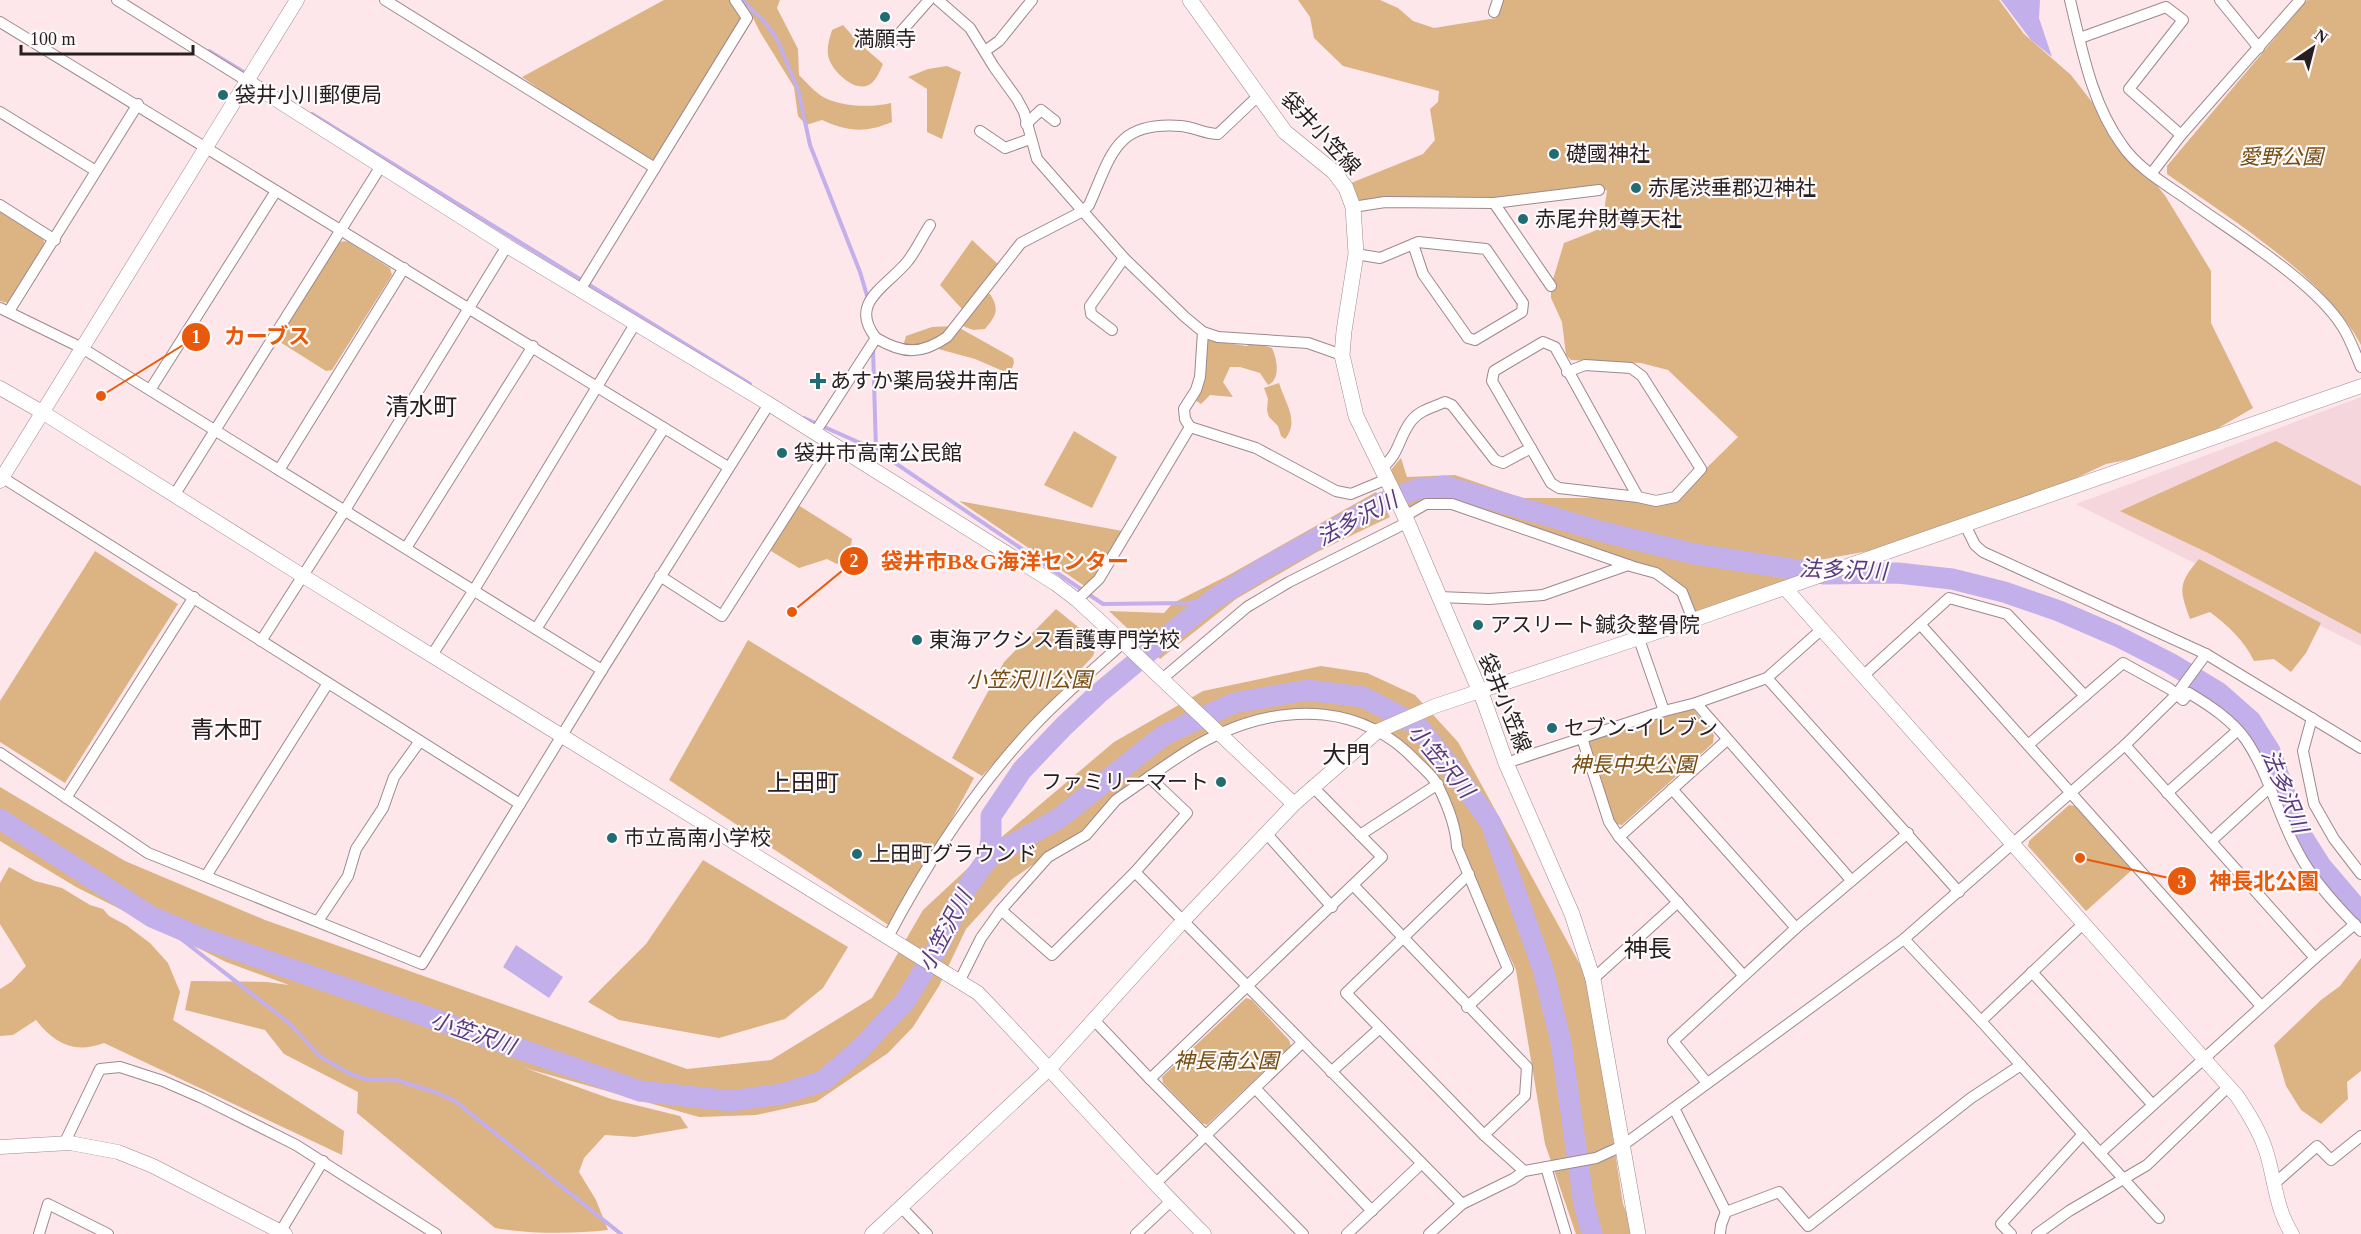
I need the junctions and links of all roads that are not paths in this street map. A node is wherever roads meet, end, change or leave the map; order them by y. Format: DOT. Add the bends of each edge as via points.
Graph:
graph roads {
  1 [pos="117,0"];
  2 [pos="297,0"];
  3 [pos="385,0"];
  4 [pos="735,0"];
  5 [pos="929,0"];
  6 [pos="938,0"];
  7 [pos="1032,0"];
  8 [pos="1190,0"];
  9 [pos="1498,0"];
  10 [pos="2070,0"];
  11 [pos="2220,0"];
  12 [pos="2300,0"];
  13 [pos="1494,12"];
  14 [pos="0,22"];
  15 [pos="2079,38"];
  16 [pos="892,42"];
  17 [pos="2259,48"];
  18 [pos="985,51"];
  19 [pos="247,81"];
  20 [pos="1258,96"];
  21 [pos="138,104"];
  22 [pos="0,112"];
  23 [pos="1055,121"];
  24 [pos="1026,124"];
  25 [pos="980,131"];
  26 [pos="2181,135"];
  27 [pos="1030,139"];
  28 [pos="206,147"];
  29 [pos="381,166"];
  30 [pos="655,168"];
  31 [pos="96,171"];
  32 [pos="2151,174"];
  33 [pos="1599,190"];
  34 [pos="276,191"];
  35 [pos="1494,203"];
  36 [pos="0,205"];
  37 [pos="1353,207"];
  38 [pos="1083,211"];
  39 [pos="930,225"];
  40 [pos="341,229"];
  41 [pos="55,240"];
  42 [pos="1413,244"];
  43 [pos="507,246"];
  44 [pos="1356,254"];
  45 [pos="1124,258"];
  46 [pos="404,268"];
  47 [pos="1551,286"];
  48 [pos="580,290"];
  49 [pos="470,307"];
  50 [pos="5,309"];
  51 [pos="635,324"];
  52 [pos="1112,330"];
  53 [pos="1203,332"];
  54 [pos="876,338"];
  55 [pos="533,346"];
  56 [pos="82,348"];
  57 [pos="1342,355"];
  58 [pos="2361,367"];
  59 [pos="1567,372"];
  60 [pos="597,386"];
  61 [pos="2361,386"];
  62 [pos="0,388"];
  63 [pos="150,390"];
  64 [pos="769,404"];
  65 [pos="42,412"];
  66 [pos="1190,427"];
  67 [pos="664,428"];
  68 [pos="214,430"];
  69 [pos="814,434"];
  70 [pos="832,444"];
  71 [pos="1531,448"];
  72 [pos="728,467"];
  73 [pos="279,470"];
  74 [pos="1386,477"];
  75 [pos="1,478"];
  76 [pos="175,494"];
  77 [pos="1638,497"];
  78 [pos="345,510"];
  79 [pos="1405,517"];
  80 [pos="1965,525"];
  81 [pos="406,548"];
  82 [pos="1628,565"];
  83 [pos="303,576"];
  84 [pos="660,576"];
  85 [pos="1786,588"];
  86 [pos="474,590"];
  87 [pos="194,597"];
  88 [pos="1439,597"];
  89 [pos="1077,600"];
  90 [pos="1693,620"];
  91 [pos="1920,624"];
  92 [pos="536,629"];
  93 [pos="1822,629"];
  94 [pos="1639,639"];
  95 [pos="261,641"];
  96 [pos="1125,645"];
  97 [pos="432,655"];
  98 [pos="2204,658"];
  99 [pos="602,670"];
  100 [pos="1157,674"];
  101 [pos="1864,675"];
  102 [pos="1767,678"];
  103 [pos="328,683"];
  104 [pos="1479,692"];
  105 [pos="2176,695"];
  106 [pos="2085,696"];
  107 [pos="1696,703"];
  108 [pos="1664,711"];
  109 [pos="2312,718"];
  110 [pos="1380,730"];
  111 [pos="2237,730"];
  112 [pos="1217,732"];
  113 [pos="562,735"];
  114 [pos="1582,738"];
  115 [pos="1727,740"];
  116 [pos="420,741"];
  117 [pos="2028,745"];
  118 [pos="2125,745"];
  119 [pos="2361,748"];
  120 [pos="0,753"];
  121 [pos="1506,763"];
  122 [pos="1149,777"];
  123 [pos="1437,784"];
  124 [pos="1312,786"];
  125 [pos="2270,787"];
  126 [pos="1672,789"];
  127 [pos="2070,792"];
  128 [pos="2168,793"];
  129 [pos="66,798"];
  130 [pos="520,804"];
  131 [pos="1293,804"];
  132 [pos="1266,833"];
  133 [pos="1908,833"];
  134 [pos="1360,835"];
  135 [pos="1619,837"];
  136 [pos="2211,841"];
  137 [pos="2013,843"];
  138 [pos="1135,872"];
  139 [pos="1469,874"];
  140 [pos="2361,874"];
  141 [pos="206,876"];
  142 [pos="1851,880"];
  143 [pos="1354,886"];
  144 [pos="1959,892"];
  145 [pos="1678,902"];
  146 [pos="1332,907"];
  147 [pos="1001,910"];
  148 [pos="1184,920"];
  149 [pos="318,921"];
  150 [pos="2083,924"];
  151 [pos="2358,927"];
  152 [pos="1796,928"];
  153 [pos="891,938"];
  154 [pos="1402,938"];
  155 [pos="1904,939"];
  156 [pos="2315,958"];
  157 [pos="2032,972"];
  158 [pos="1743,975"];
  159 [pos="954,976"];
  160 [pos="1593,979"];
  161 [pos="1248,988"];
  162 [pos="2261,1006"];
  163 [pos="1467,1007"];
  164 [pos="1094,1020"];
  165 [pos="1981,1021"];
  166 [pos="1380,1028"];
  167 [pos="1302,1043"];
  168 [pos="2203,1058"];
  169 [pos="2021,1065"];
  170 [pos="1050,1068"];
  171 [pos="1331,1072"];
  172 [pos="1150,1079"];
  173 [pos="1707,1083"];
  174 [pos="2229,1086"];
  175 [pos="1255,1088"];
  176 [pos="2152,1104"];
  177 [pos="1674,1108"];
  178 [pos="2083,1134"];
  179 [pos="1206,1135"];
  180 [pos="1484,1135"];
  181 [pos="2361,1136"];
  182 [pos="64,1144"];
  183 [pos="1622,1146"];
  184 [pos="0,1147"];
  185 [pos="2100,1153"];
  186 [pos="323,1161"];
  187 [pos="1421,1164"];
  188 [pos="1548,1167"];
  189 [pos="1524,1171"];
  190 [pos="2123,1180"];
  191 [pos="1155,1184"];
  192 [pos="2274,1184"];
  193 [pos="1171,1201"];
  194 [pos="1462,1204"];
  195 [pos="902,1208"];
  196 [pos="1372,1210"];
  197 [pos="1726,1212"];
  198 [pos="2159,1218"];
  199 [pos="281,1233"];
  200 [pos="39,1234"];
  201 [pos="108,1234"];
  202 [pos="436,1234"];
  203 [pos="872,1234"];
  204 [pos="927,1234"];
  205 [pos="1136,1234"];
  206 [pos="1204,1234"];
  207 [pos="1303,1234"];
  208 [pos="1347,1234"];
  209 [pos="1429,1234"];
  210 [pos="1566,1234"];
  211 [pos="1638,1234"];
  212 [pos="1720,1234"];
  213 [pos="2011,1234"];
  214 [pos="2037,1234"];
  215 [pos="2292,1234"];
  1 -- 19 [label="street"];
  2 -- 19 [label="street"];
  3 -- 30 [label="street"];
  4 -- 30 [label="street" via="747,18"];
  5 -- 16 [label="street"];
  6 -- 18 [label="street" via="970,28"];
  7 -- 18 [label="street" via="999,41"];
  8 -- 20 [label="main road, 袋井小笠線"];
  9 -- 13 [label="street"];
  10 -- 15 [label="street"];
  11 -- 17 [label="street"];
  12 -- 17 [label="street"];
  14 -- 21 [label="street"];
  15 -- 26 [label="street" via="2166,7 2183,20 2128,89"];
  15 -- 32 [label="street" via="2091,85 2105,116 2122,145"];
  17 -- 26 [label="street"];
  18 -- 24 [label="street" via="1017,99"];
  19 -- 28 [label="street"];
  19 -- 29 [label="street"];
  20 -- 37 [label="main road, 袋井小笠線" via="1285,132 1334,172"];
  20 -- 38 [label="street" via="1218,134 1167,125 1143,128 1125,136"];
  21 -- 28 [label="street"];
  21 -- 31 [label="street"];
  22 -- 31 [label="street"];
  23 -- 24 [label="street" via="1041,110"];
  24 -- 27 [label="street"];
  25 -- 27 [label="street" via="1005,148"];
  26 -- 32 [label="street"];
  27 -- 38 [label="street" via="1037,159"];
  28 -- 34 [label="street"];
  28 -- 56 [label="street"];
  29 -- 40 [label="street"];
  29 -- 43 [label="street"];
  30 -- 48 [label="street"];
  31 -- 41 [label="street"];
  32 -- 58 [label="street" via="2319,299 2341,325"];
  33 -- 35 [label="street"];
  34 -- 40 [label="street"];
  34 -- 63 [label="street"];
  35 -- 37 [label="street" via="1385,202"];
  35 -- 47 [label="street"];
  36 -- 41 [label="street"];
  37 -- 44 [label="main road, 袋井小笠線"];
  38 -- 45 [label="street"];
  38 -- 54 [label="street" via="1021,243 947,337 934,346 902,350"];
  39 -- 54 [label="street" via="909,261 866,309 866,321"];
  40 -- 46 [label="street"];
  40 -- 68 [label="street"];
  41 -- 50 [label="street"];
  42 -- 42 [label="street" via="1423,274 1468,338 1475,340 1522,312 1524,303 1486,249"];
  42 -- 44 [label="street" via="1380,258"];
  43 -- 48 [label="street"];
  43 -- 49 [label="street"];
  44 -- 57 [label="main road, 袋井小笠線"];
  45 -- 52 [label="street" via="1090,306 1091,314"];
  45 -- 53 [label="street"];
  46 -- 49 [label="street"];
  46 -- 73 [label="street"];
  48 -- 51 [label="street"];
  49 -- 55 [label="street"];
  49 -- 78 [label="street"];
  50 -- 56 [label="street"];
  51 -- 60 [label="street"];
  51 -- 64 [label="street"];
  53 -- 57 [label="street" via="1218,337 1308,343"];
  53 -- 66 [label="street" via="1200,377 1184,409"];
  54 -- 69 [label="street"];
  55 -- 60 [label="street"];
  55 -- 81 [label="street"];
  56 -- 63 [label="street"];
  56 -- 65 [label="street"];
  57 -- 74 [label="main road, 袋井小笠線" via="1356,416"];
  59 -- 71 [label="street" via="1555,347 1543,342 1494,371 1492,381"];
  59 -- 77 [label="street"];
  59 -- 77 [label="street" via="1585,365 1631,368 1642,376 1701,468 1675,497 1656,501"];
  60 -- 67 [label="street"];
  60 -- 86 [label="street"];
  61 -- 80 [label="street"];
  62 -- 65 [label="street"];
  63 -- 68 [label="street"];
  64 -- 69 [label="street"];
  64 -- 72 [label="street"];
  65 -- 75 [label="street"];
  65 -- 76 [label="street"];
  66 -- 74 [label="street" via="1256,448 1336,491 1351,494"];
  66 -- 89 [label="street" via="1100,579"];
  67 -- 72 [label="street"];
  67 -- 92 [label="street"];
  68 -- 73 [label="street"];
  68 -- 76 [label="street"];
  69 -- 70 [label="street"];
  70 -- 84 [label="street" via="722,616"];
  70 -- 89 [label="street"];
  71 -- 74 [label="street" via="1503,463 1495,460 1452,405 1445,402 1413,419 1402,434"];
  71 -- 77 [label="street" via="1551,483 1559,488"];
  72 -- 84 [label="street"];
  73 -- 78 [label="street"];
  74 -- 79 [label="main road, 袋井小笠線"];
  75 -- 87 [label="street"];
  76 -- 83 [label="street"];
  78 -- 81 [label="street"];
  78 -- 83 [label="street"];
  79 -- 82 [label="street" via="1426,504 1452,504"];
  79 -- 88 [label="main road, 袋井小笠線"];
  79 -- 100 [label="street" via="1247,607"];
  80 -- 85 [label="street"];
  80 -- 98 [label="street" via="1983,552"];
  81 -- 86 [label="street"];
  82 -- 88 [label="street" via="1543,595"];
  82 -- 90 [label="street" via="1656,573 1682,592"];
  83 -- 95 [label="street"];
  83 -- 97 [label="street"];
  84 -- 99 [label="street"];
  85 -- 90 [label="street"];
  85 -- 93 [label="street"];
  86 -- 92 [label="street"];
  86 -- 97 [label="street"];
  87 -- 95 [label="street"];
  87 -- 129 [label="street"];
  88 -- 104 [label="main road, 袋井小笠線"];
  89 -- 96 [label="street"];
  90 -- 94 [label="street"];
  91 -- 101 [label="street"];
  91 -- 106 [label="street" via="1949,598 2007,614"];
  91 -- 117 [label="street"];
  92 -- 99 [label="street"];
  93 -- 101 [label="street"];
  93 -- 102 [label="street"];
  94 -- 104 [label="street"];
  94 -- 108 [label="street"];
  95 -- 103 [label="street"];
  96 -- 100 [label="street"];
  96 -- 153 [label="street" via="1034,726 998,766 942,841"];
  97 -- 113 [label="street"];
  98 -- 105 [label="street"];
  98 -- 109 [label="street"];
  99 -- 113 [label="street"];
  100 -- 112 [label="street"];
  101 -- 137 [label="street"];
  102 -- 107 [label="street"];
  102 -- 133 [label="street"];
  103 -- 116 [label="street"];
  103 -- 141 [label="street"];
  104 -- 110 [label="street"];
  104 -- 121 [label="main road, 袋井小笠線"];
  105 -- 106 [label="street" via="2123,663"];
  105 -- 111 [label="street" via="2182,700 2189,693"];
  105 -- 118 [label="street"];
  106 -- 117 [label="street"];
  107 -- 108 [label="street"];
  107 -- 115 [label="street"];
  108 -- 114 [label="street"];
  109 -- 119 [label="street"];
  109 -- 140 [label="street" via="2303,751 2314,804"];
  110 -- 112 [label="street" via="1322,713 1255,721"];
  110 -- 123 [label="street" via="1411,755"];
  110 -- 124 [label="street"];
  111 -- 125 [label="street" via="2255,755"];
  111 -- 128 [label="street"];
  112 -- 122 [label="street"];
  112 -- 131 [label="street"];
  113 -- 130 [label="street"];
  113 -- 153 [label="street"];
  114 -- 121 [label="street"];
  114 -- 135 [label="street" via="1609,822"];
  115 -- 126 [label="street"];
  115 -- 142 [label="street"];
  116 -- 130 [label="street"];
  116 -- 149 [label="street" via="394,777 383,808 356,849 348,876"];
  117 -- 127 [label="street"];
  118 -- 127 [label="street"];
  118 -- 128 [label="street"];
  120 -- 129 [label="street"];
  121 -- 160 [label="main road, 袋井小笠線" via="1572,914"];
  122 -- 138 [label="street" via="1187,813"];
  122 -- 147 [label="street" via="1116,800 1086,836 1048,857"];
  123 -- 134 [label="street"];
  123 -- 139 [label="street"];
  124 -- 131 [label="street"];
  124 -- 134 [label="street"];
  125 -- 136 [label="street"];
  125 -- 151 [label="street" via="2299,855"];
  126 -- 135 [label="street"];
  126 -- 152 [label="street"];
  127 -- 137 [label="street"];
  127 -- 162 [label="street"];
  128 -- 136 [label="street"];
  129 -- 141 [label="street" via="148,853"];
  130 -- 149 [label="street" via="422,964"];
  131 -- 132 [label="street"];
  132 -- 146 [label="street"];
  132 -- 148 [label="street"];
  133 -- 142 [label="street"];
  133 -- 144 [label="street"];
  134 -- 143 [label="street" via="1382,857"];
  135 -- 145 [label="street"];
  136 -- 156 [label="street"];
  137 -- 144 [label="street"];
  137 -- 150 [label="street"];
  138 -- 147 [label="street" via="1052,955"];
  138 -- 148 [label="street"];
  139 -- 154 [label="street"];
  139 -- 163 [label="street" via="1508,969"];
  141 -- 149 [label="street"];
  142 -- 152 [label="street"];
  143 -- 146 [label="street"];
  143 -- 154 [label="street"];
  144 -- 155 [label="street"];
  145 -- 158 [label="street"];
  145 -- 160 [label="street"];
  146 -- 161 [label="street"];
  147 -- 159 [label="street"];
  148 -- 161 [label="street"];
  148 -- 164 [label="street"];
  150 -- 157 [label="street"];
  150 -- 168 [label="street"];
  151 -- 156 [label="street"];
  152 -- 158 [label="street"];
  153 -- 159 [label="street"];
  154 -- 163 [label="street"];
  154 -- 166 [label="street" via="1346,993"];
  155 -- 165 [label="street"];
  155 -- 173 [label="street"];
  156 -- 162 [label="street"];
  157 -- 165 [label="street"];
  157 -- 176 [label="street"];
  158 -- 173 [label="street" via="1673,1041"];
  159 -- 170 [label="street" via="978,993"];
  160 -- 183 [label="main road, 袋井小笠線"];
  161 -- 167 [label="street"];
  161 -- 172 [label="street"];
  162 -- 168 [label="street"];
  163 -- 180 [label="street" via="1527,1067 1525,1096"];
  164 -- 170 [label="street"];
  164 -- 172 [label="street"];
  165 -- 169 [label="street"];
  166 -- 171 [label="street"];
  166 -- 180 [label="street"];
  167 -- 171 [label="street"];
  167 -- 175 [label="street"];
  168 -- 174 [label="street"];
  168 -- 176 [label="street"];
  169 -- 178 [label="street"];
  169 -- 197 [label="street" via="1971,1098 1808,1227 1779,1192"];
  170 -- 191 [label="street"];
  170 -- 195 [label="street"];
  171 -- 187 [label="street"];
  172 -- 179 [label="street"];
  173 -- 177 [label="street"];
  174 -- 190 [label="street" via="2147,1165"];
  174 -- 192 [label="street" via="2250,1116 2267,1153"];
  175 -- 179 [label="street"];
  175 -- 196 [label="street"];
  176 -- 185 [label="street"];
  177 -- 183 [label="street"];
  177 -- 197 [label="street"];
  178 -- 185 [label="street"];
  178 -- 213 [label="street" via="2001,1224"];
  179 -- 191 [label="street"];
  179 -- 207 [label="street"];
  180 -- 189 [label="street"];
  181 -- 192 [label="street" via="2331,1160 2317,1146"];
  182 -- 184 [label="street"];
  182 -- 186 [label="street" via="100,1069 120,1068 202,1098"];
  182 -- 199 [label="street" via="101,1148 134,1158"];
  183 -- 188 [label="street" via="1596,1158"];
  183 -- 211 [label="main road, 袋井小笠線"];
  185 -- 190 [label="street"];
  186 -- 199 [label="street"];
  186 -- 202 [label="street"];
  187 -- 194 [label="street"];
  187 -- 196 [label="street"];
  188 -- 189 [label="street"];
  188 -- 210 [label="street"];
  189 -- 194 [label="street"];
  190 -- 198 [label="street"];
  190 -- 214 [label="street"];
  191 -- 193 [label="street"];
  192 -- 215 [label="street" via="2280,1211"];
  193 -- 205 [label="street"];
  193 -- 206 [label="street"];
  194 -- 209 [label="street"];
  195 -- 203 [label="street"];
  195 -- 204 [label="street"];
  196 -- 208 [label="street"];
  197 -- 212 [label="street"];
  200 -- 201 [label="street" via="48,1204"];
}
